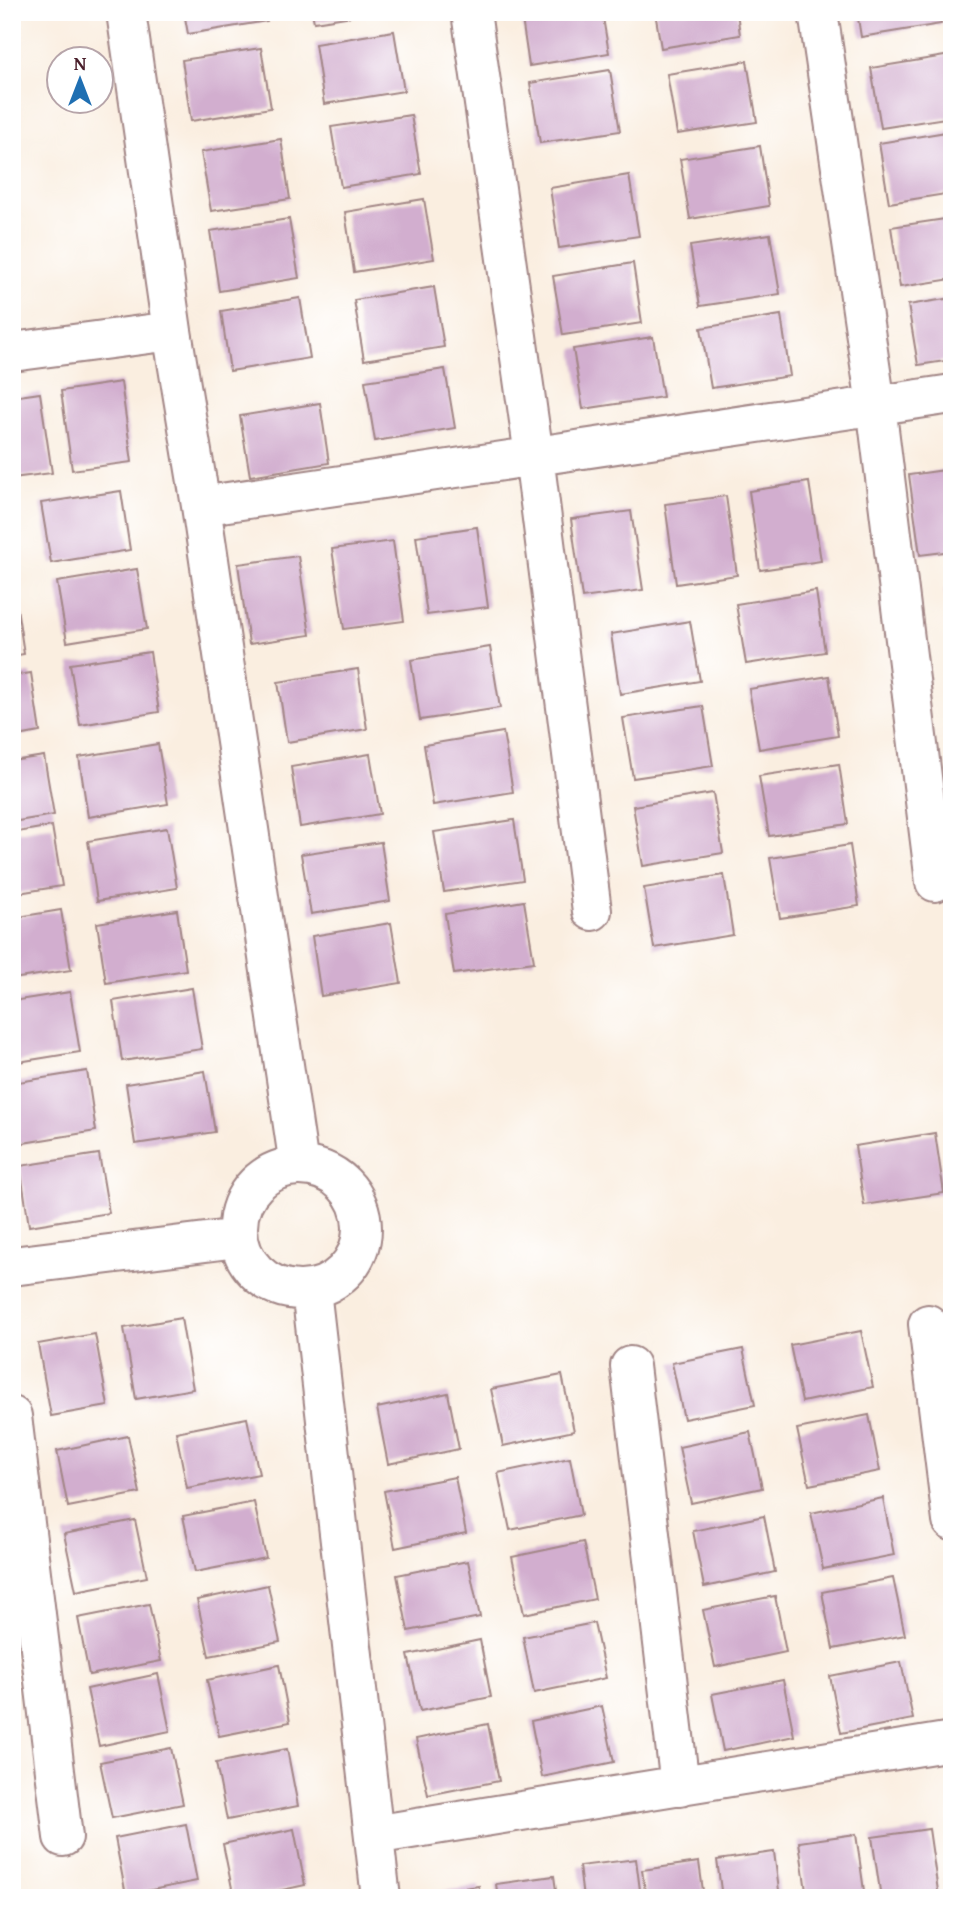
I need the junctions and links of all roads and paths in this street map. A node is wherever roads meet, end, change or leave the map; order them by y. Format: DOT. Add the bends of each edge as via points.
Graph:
graph roads {
  1 [pos="126,12"];
  2 [pos="471,12"];
  3 [pos="818,12"];
  4 [pos="173,331"];
  5 [pos="12,352"];
  6 [pos="952,394"];
  7 [pos="876,405"];
  8 [pos="534,456"];
  9 [pos="201,506"];
  10 [pos="935,882"];
  11 [pos="592,911"];
  12 [pos="299,1166"];
  13 [pos="238,1238"];
  14 [pos="12,1266"];
  15 [pos="311,1290"];
  16 [pos="928,1324"];
  17 [pos="630,1366"];
  18 [pos="12,1416"];
  19 [pos="952,1521"];
  20 [pos="952,1741"];
  21 [pos="680,1786"];
  22 [pos="374,1835"];
  23 [pos="63,1837"];
  24 [pos="381,1898"];
  1 -- 4 [label="street"];
  2 -- 8 [label="street"];
  3 -- 7 [label="street"];
  4 -- 5 [label="street"];
  4 -- 9 [label="street"];
  6 -- 7 [label="street"];
  7 -- 8 [label="street"];
  7 -- 10 [label="street"];
  8 -- 9 [label="street"];
  8 -- 11 [label="street"];
  9 -- 12 [label="street"];
  12 -- 13 [label="street" via="278,1170 252,1189 238,1217"];
  12 -- 15 [label="street" via="319,1169 352,1193 361,1212 363,1232 358,1252 346,1270 331,1283"];
  13 -- 14 [label="street"];
  13 -- 15 [label="street" via="244,1257 272,1285"];
  15 -- 22 [label="street"];
  16 -- 19 [label="street"];
  17 -- 21 [label="street"];
  18 -- 23 [label="street"];
  20 -- 21 [label="street"];
  21 -- 22 [label="street"];
  22 -- 24 [label="street"];
}
